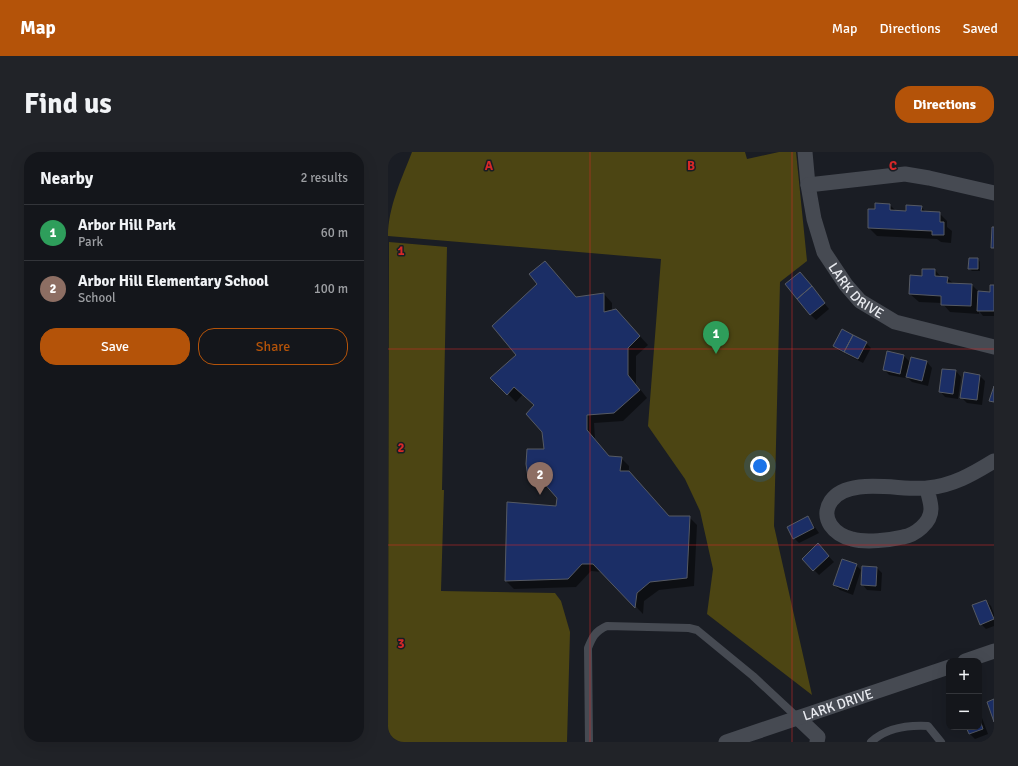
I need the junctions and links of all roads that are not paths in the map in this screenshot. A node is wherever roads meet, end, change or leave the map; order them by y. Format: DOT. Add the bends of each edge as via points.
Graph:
graph roads {
  1 [pos="806,152"];
  2 [pos="808,185"];
  3 [pos="994,194"];
  4 [pos="994,347"];
  5 [pos="994,461"];
  6 [pos="927,488"];
  7 [pos="994,651"];
  8 [pos="974,658"];
  9 [pos="946,668"];
  10 [pos="798,718"];
  11 [pos="589,742"];
  12 [pos="726,742"];
  13 [pos="817,742"];
  14 [pos="871,742"];
  15 [pos="941,742"];
  1 -- 2 [label="street, LARK DRIVE"];
  2 -- 3 [label="street" via="905,174"];
  2 -- 4 [label="street, LARK DRIVE" via="814,219 824,252 860,301 895,322"];
  5 -- 6 [label="street" via="968,477"];
  6 -- 6 [label="street" via="847,489 831,502 827,517 829,525 852,540 888,540 912,535 925,524 931,510"];
  7 -- 8 [label="street"];
  9 -- 10 [label="street, LARK DRIVE"];
  10 -- 11 [label="lane" via="753,676 697,630 606,626 593,636 588,648"];
  10 -- 12 [label="street, LARK DRIVE"];
  10 -- 13 [label="street" via="818,736"];
  14 -- 15 [label="lane" via="898,728 928,726"];
}
